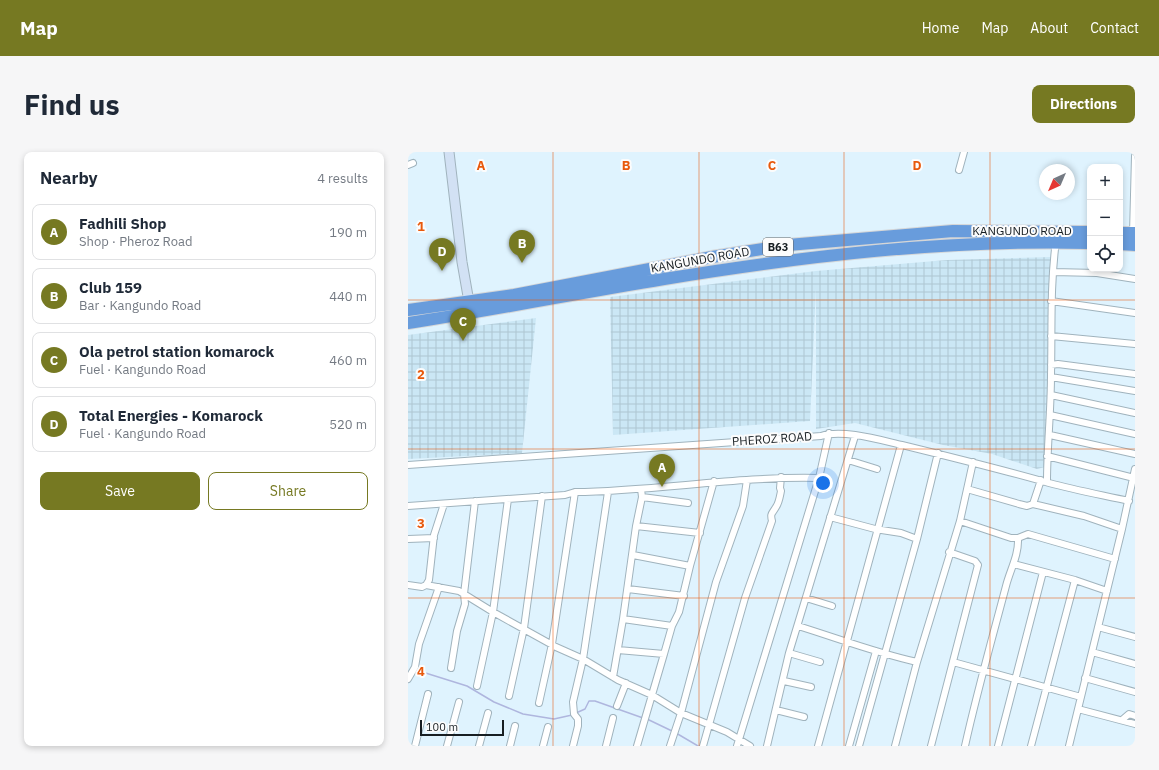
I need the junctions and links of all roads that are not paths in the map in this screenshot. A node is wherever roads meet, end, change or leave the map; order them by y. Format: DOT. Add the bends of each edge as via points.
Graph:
graph roads {
  1 [pos="449,152"];
  2 [pos="964,152"];
  3 [pos="1135,156"];
  4 [pos="959,170"];
  5 [pos="1087,232"];
  6 [pos="1123,234"];
  7 [pos="1134,237"];
  8 [pos="1056,241"];
  9 [pos="1123,242"];
  10 [pos="1087,243"];
  11 [pos="1053,272"];
  12 [pos="1135,279"];
  13 [pos="1051,301"];
  14 [pos="469,302"];
  15 [pos="408,310"];
  16 [pos="1135,313"];
  17 [pos="408,323"];
  18 [pos="1051,336"];
  19 [pos="1135,344"];
  20 [pos="1051,365"];
  21 [pos="1135,374"];
  22 [pos="1051,376"];
  23 [pos="1135,391"];
  24 [pos="1051,395"];
  25 [pos="1135,413"];
  26 [pos="1050,415"];
  27 [pos="829,433"];
  28 [pos="1135,434"];
  29 [pos="1050,435"];
  30 [pos="855,436"];
  31 [pos="901,445"];
  32 [pos="938,453"];
  33 [pos="1135,454"];
  34 [pos="1047,456"];
  35 [pos="848,460"];
  36 [pos="974,462"];
  37 [pos="408,465"];
  38 [pos="877,469"];
  39 [pos="1135,469"];
  40 [pos="781,477"];
  41 [pos="820,478"];
  42 [pos="1134,478"];
  43 [pos="747,480"];
  44 [pos="1044,481"];
  45 [pos="714,482"];
  46 [pos="641,489"];
  47 [pos="967,489"];
  48 [pos="576,492"];
  49 [pos="608,492"];
  50 [pos="542,496"];
  51 [pos="642,497"];
  52 [pos="508,499"];
  53 [pos="475,501"];
  54 [pos="1129,501"];
  55 [pos="688,503"];
  56 [pos="444,504"];
  57 [pos="1033,504"];
  58 [pos="408,506"];
  59 [pos="830,517"];
  60 [pos="960,521"];
  61 [pos="636,526"];
  62 [pos="878,529"];
  63 [pos="1122,529"];
  64 [pos="700,533"];
  65 [pos="434,538"];
  66 [pos="1018,538"];
  67 [pos="408,539"];
  68 [pos="917,540"];
  69 [pos="949,552"];
  70 [pos="633,555"];
  71 [pos="1115,559"];
  72 [pos="1014,564"];
  73 [pos="690,566"];
  74 [pos="1043,572"];
  75 [pos="1075,580"];
  76 [pos="408,585"];
  77 [pos="426,585"];
  78 [pos="439,587"];
  79 [pos="628,589"];
  80 [pos="1107,591"];
  81 [pos="464,594"];
  82 [pos="684,596"];
  83 [pos="806,598"];
  84 [pos="832,606"];
  85 [pos="492,612"];
  86 [pos="624,619"];
  87 [pos="672,626"];
  88 [pos="798,626"];
  89 [pos="1098,627"];
  90 [pos="524,628"];
  91 [pos="1135,637"];
  92 [pos="848,641"];
  93 [pos="552,644"];
  94 [pos="618,650"];
  95 [pos="876,651"];
  96 [pos="1092,652"];
  97 [pos="790,653"];
  98 [pos="664,654"];
  99 [pos="884,655"];
  100 [pos="583,659"];
  101 [pos="820,662"];
  102 [pos="917,662"];
  103 [pos="953,662"];
  104 [pos="1135,664"];
  105 [pos="451,668"];
  106 [pos="984,670"];
  107 [pos="409,676"];
  108 [pos="613,677"];
  109 [pos="1085,678"];
  110 [pos="1016,680"];
  111 [pos="784,681"];
  112 [pos="626,683"];
  113 [pos="477,686"];
  114 [pos="1046,686"];
  115 [pos="811,687"];
  116 [pos="1135,692"];
  117 [pos="428,694"];
  118 [pos="652,695"];
  119 [pos="509,696"];
  120 [pos="1081,697"];
  121 [pos="459,702"];
  122 [pos="539,703"];
  123 [pos="617,706"];
  124 [pos="1078,709"];
  125 [pos="776,710"];
  126 [pos="488,713"];
  127 [pos="681,713"];
  128 [pos="1135,716"];
  129 [pos="804,717"];
  130 [pos="613,718"];
  131 [pos="1122,720"];
  132 [pos="1135,724"];
  133 [pos="515,726"];
  134 [pos="710,726"];
  135 [pos="548,727"];
  136 [pos="739,739"];
  137 [pos="415,746"];
  138 [pos="447,746"];
  139 [pos="479,746"];
  140 [pos="510,746"];
  141 [pos="543,746"];
  142 [pos="573,746"];
  143 [pos="606,746"];
  144 [pos="637,746"];
  145 [pos="670,746"];
  146 [pos="703,746"];
  147 [pos="737,746"];
  148 [pos="750,746"];
  149 [pos="766,746"];
  150 [pos="818,746"];
  151 [pos="849,746"];
  152 [pos="859,746"];
  153 [pos="895,746"];
  154 [pos="931,746"];
  155 [pos="965,746"];
  156 [pos="998,746"];
  157 [pos="1031,746"];
  158 [pos="1068,746"];
  1 -- 14 [label="main road"];
  2 -- 4 [label="street"];
  3 -- 7 [label="street"];
  5 -- 14 [label="highway, KANGUNDO ROAD / B63" via="953,231 788,245"];
  6 -- 7 [label="highway"];
  7 -- 9 [label="highway"];
  8 -- 10 [label="highway, KANGUNDO ROAD / B63"];
  8 -- 11 [label="street"];
  8 -- 17 [label="highway, KANGUNDO ROAD / B63" via="961,243 856,251 670,278"];
  11 -- 12 [label="street"];
  11 -- 13 [label="street"];
  13 -- 16 [label="street"];
  13 -- 18 [label="street"];
  14 -- 15 [label="highway, KANGUNDO ROAD / B63"];
  18 -- 19 [label="street"];
  18 -- 20 [label="street"];
  20 -- 21 [label="street"];
  20 -- 22 [label="street"];
  22 -- 23 [label="street"];
  22 -- 24 [label="street"];
  24 -- 25 [label="street"];
  24 -- 26 [label="street"];
  26 -- 28 [label="street"];
  26 -- 29 [label="street"];
  27 -- 30 [label="street, PHEROZ ROAD"];
  27 -- 37 [label="street, PHEROZ ROAD" via="821,436"];
  27 -- 41 [label="street"];
  29 -- 33 [label="street"];
  29 -- 34 [label="street"];
  30 -- 31 [label="street, PHEROZ ROAD"];
  30 -- 35 [label="street"];
  31 -- 32 [label="street, PHEROZ ROAD"];
  31 -- 62 [label="street"];
  32 -- 36 [label="street, PHEROZ ROAD"];
  32 -- 68 [label="street"];
  34 -- 42 [label="street"];
  34 -- 44 [label="street"];
  35 -- 38 [label="street"];
  35 -- 59 [label="street"];
  36 -- 44 [label="street, PHEROZ ROAD"];
  36 -- 47 [label="street"];
  39 -- 42 [label="street"];
  40 -- 41 [label="street"];
  40 -- 43 [label="street"];
  40 -- 134 [label="street" via="781,491 776,508 771,512 772,521 745,598"];
  41 -- 136 [label="street"];
  42 -- 54 [label="street"];
  43 -- 45 [label="street"];
  43 -- 127 [label="street" via="743,506 716,582"];
  44 -- 54 [label="street, PHEROZ ROAD"];
  44 -- 57 [label="street"];
  45 -- 46 [label="street"];
  45 -- 64 [label="street"];
  46 -- 49 [label="street"];
  46 -- 51 [label="street"];
  47 -- 57 [label="street" via="1027,506"];
  47 -- 60 [label="street"];
  48 -- 49 [label="street"];
  48 -- 50 [label="street"];
  48 -- 93 [label="street"];
  49 -- 100 [label="street"];
  50 -- 52 [label="street"];
  50 -- 90 [label="street"];
  51 -- 55 [label="street"];
  51 -- 61 [label="street"];
  52 -- 53 [label="street"];
  52 -- 85 [label="street"];
  53 -- 56 [label="street"];
  53 -- 81 [label="street"];
  54 -- 63 [label="street"];
  56 -- 58 [label="street"];
  56 -- 65 [label="street"];
  57 -- 63 [label="street" via="1084,516"];
  59 -- 62 [label="street"];
  59 -- 83 [label="street"];
  60 -- 66 [label="street"];
  60 -- 69 [label="street"];
  61 -- 64 [label="street"];
  61 -- 70 [label="street"];
  62 -- 68 [label="street" via="901,532"];
  62 -- 92 [label="street"];
  63 -- 71 [label="street"];
  64 -- 73 [label="street"];
  65 -- 67 [label="street"];
  65 -- 77 [label="street" via="431,571"];
  66 -- 71 [label="street" via="1028,534"];
  66 -- 72 [label="street"];
  68 -- 99 [label="street"];
  69 -- 102 [label="street"];
  69 -- 103 [label="street" via="976,561 978,565"];
  70 -- 73 [label="street"];
  70 -- 79 [label="street"];
  71 -- 80 [label="street"];
  72 -- 74 [label="street"];
  72 -- 106 [label="street"];
  73 -- 82 [label="street"];
  74 -- 75 [label="street"];
  74 -- 110 [label="street"];
  75 -- 80 [label="street"];
  75 -- 114 [label="street"];
  76 -- 77 [label="street"];
  77 -- 78 [label="street"];
  78 -- 81 [label="street"];
  78 -- 107 [label="street" via="419,644 415,666"];
  79 -- 82 [label="street"];
  79 -- 86 [label="street"];
  80 -- 89 [label="street"];
  81 -- 85 [label="street"];
  81 -- 105 [label="street" via="465,604"];
  82 -- 87 [label="street" via="680,612"];
  83 -- 84 [label="street"];
  83 -- 88 [label="street"];
  85 -- 90 [label="street"];
  85 -- 113 [label="street"];
  86 -- 87 [label="street"];
  86 -- 94 [label="street"];
  87 -- 98 [label="street"];
  88 -- 92 [label="street"];
  88 -- 97 [label="street"];
  89 -- 91 [label="street"];
  89 -- 96 [label="street"];
  90 -- 93 [label="street"];
  90 -- 119 [label="street"];
  92 -- 95 [label="street"];
  92 -- 150 [label="street"];
  93 -- 100 [label="street"];
  93 -- 122 [label="street"];
  94 -- 98 [label="street"];
  94 -- 108 [label="street"];
  95 -- 99 [label="street"];
  95 -- 151 [label="street"];
  96 -- 104 [label="street"];
  96 -- 109 [label="street"];
  97 -- 101 [label="street"];
  97 -- 111 [label="street"];
  98 -- 118 [label="street"];
  99 -- 102 [label="street"];
  99 -- 152 [label="street"];
  100 -- 108 [label="street"];
  100 -- 142 [label="street" via="573,702 578,726"];
  102 -- 153 [label="street"];
  103 -- 106 [label="street"];
  103 -- 154 [label="street"];
  106 -- 110 [label="street"];
  106 -- 155 [label="street"];
  108 -- 112 [label="street"];
  109 -- 116 [label="street"];
  109 -- 120 [label="street"];
  110 -- 114 [label="street"];
  110 -- 156 [label="street"];
  111 -- 115 [label="street"];
  111 -- 125 [label="street"];
  112 -- 118 [label="street"];
  112 -- 123 [label="street"];
  114 -- 120 [label="street"];
  114 -- 157 [label="street"];
  117 -- 137 [label="street"];
  118 -- 127 [label="street"];
  118 -- 144 [label="street"];
  120 -- 124 [label="street"];
  121 -- 138 [label="street"];
  124 -- 131 [label="street"];
  124 -- 158 [label="street"];
  125 -- 129 [label="street"];
  125 -- 149 [label="street"];
  126 -- 139 [label="street"];
  127 -- 134 [label="street"];
  127 -- 145 [label="street"];
  128 -- 131 [label="street" via="1129,714"];
  130 -- 143 [label="street"];
  131 -- 132 [label="street"];
  133 -- 140 [label="street"];
  134 -- 136 [label="street"];
  134 -- 146 [label="street"];
  135 -- 141 [label="street"];
  136 -- 147 [label="street"];
  136 -- 148 [label="street"];
}
